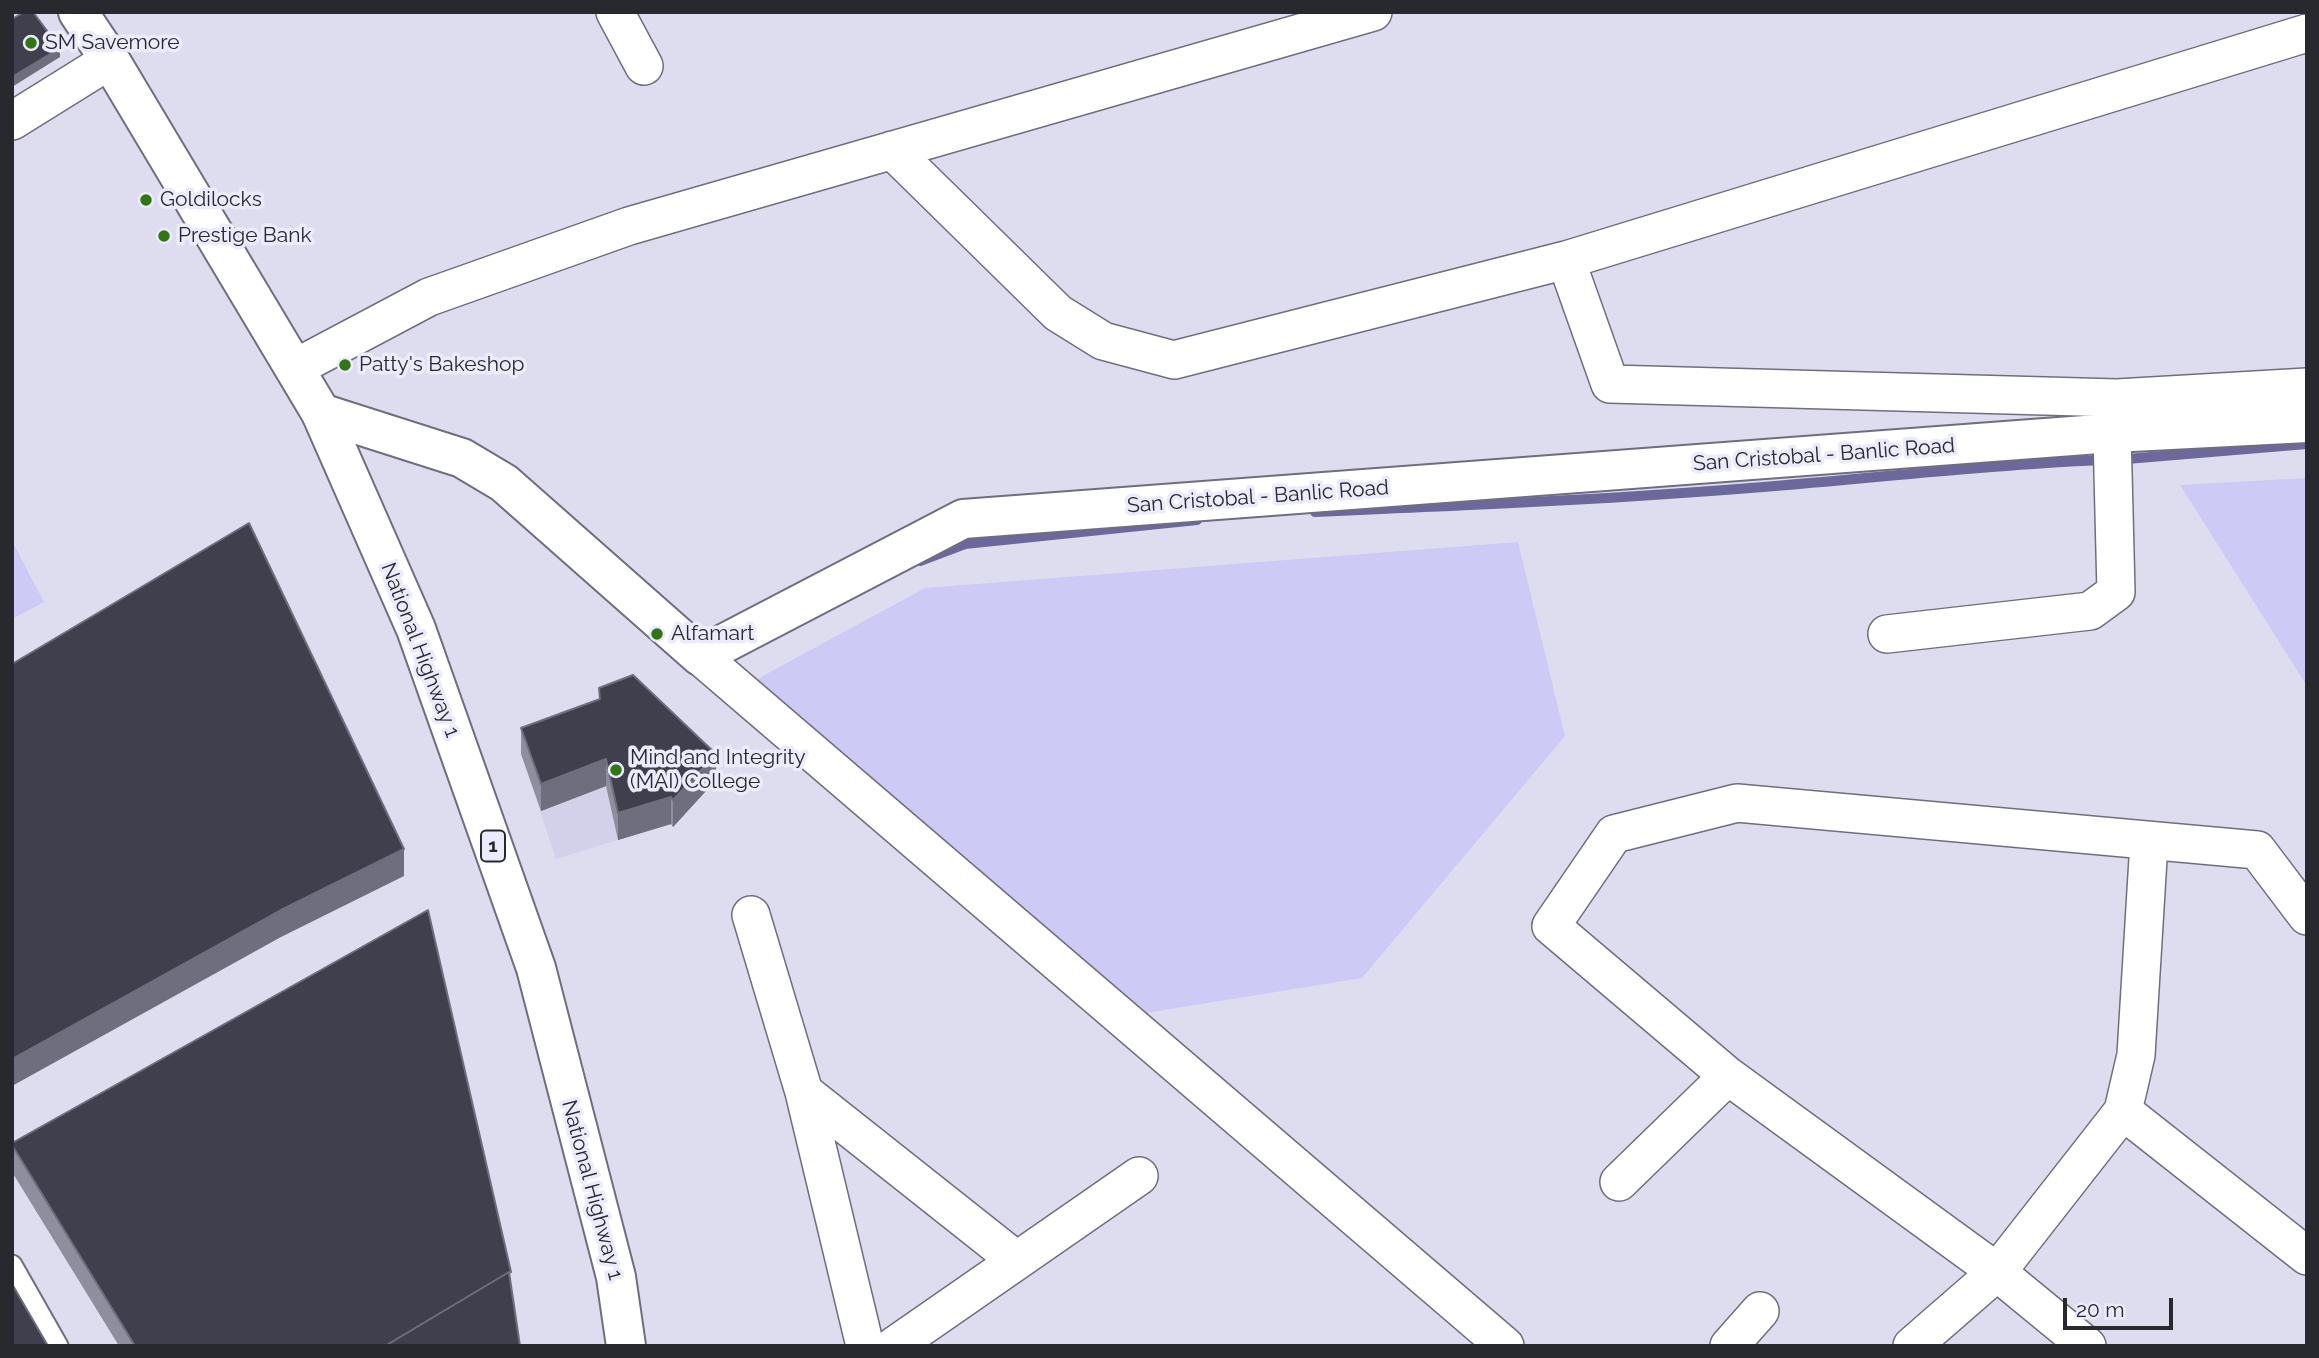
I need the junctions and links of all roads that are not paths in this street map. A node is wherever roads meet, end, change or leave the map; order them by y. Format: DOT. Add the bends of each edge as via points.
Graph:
graph roads {
  1 [pos="78,12"];
  2 [pos="615,12"];
  3 [pos="1373,12"];
  4 [pos="2307,33"];
  5 [pos="110,60"];
  6 [pos="644,66"];
  7 [pos="12,121"];
  8 [pos="892,150"];
  9 [pos="1566,260"];
  10 [pos="295,368"];
  11 [pos="2307,387"];
  12 [pos="321,413"];
  13 [pos="2307,423"];
  14 [pos="2112,433"];
  15 [pos="1886,634"];
  16 [pos="700,656"];
  17 [pos="2149,842"];
  18 [pos="751,915"];
  19 [pos="2307,916"];
  20 [pos="1728,1076"];
  21 [pos="804,1092"];
  22 [pos="2123,1111"];
  23 [pos="1139,1176"];
  24 [pos="1619,1182"];
  25 [pos="2307,1256"];
  26 [pos="1016,1260"];
  27 [pos="12,1265"];
  28 [pos="1997,1272"];
  29 [pos="1760,1311"];
  30 [pos="58,1346"];
  31 [pos="626,1346"];
  32 [pos="865,1346"];
  33 [pos="894,1346"];
  34 [pos="1505,1346"];
  35 [pos="1729,1346"];
  36 [pos="1912,1346"];
  37 [pos="2087,1346"];
  1 -- 5 [label="main road, National Highway 1 / 1"];
  2 -- 6 [label="street"];
  3 -- 8 [label="street"];
  4 -- 9 [label="street"];
  5 -- 7 [label="street"];
  5 -- 10 [label="main road, National Highway 1 / 1"];
  8 -- 9 [label="street" via="1058,313 1103,341 1174,360"];
  8 -- 10 [label="street" via="629,226 429,297"];
  9 -- 11 [label="street" via="1609,384 2117,398"];
  10 -- 12 [label="main road, National Highway 1 / 1"];
  12 -- 16 [label="main road" via="462,458 504,482"];
  12 -- 31 [label="main road, National Highway 1 / 1" via="416,629 536,968 616,1278"];
  13 -- 14 [label="main road, San Cristobal - Banlic Road"];
  14 -- 15 [label="street" via="2116,592 2090,611"];
  14 -- 16 [label="main road, San Cristobal - Banlic Road" via="963,519"];
  16 -- 34 [label="street"];
  17 -- 19 [label="street" via="2257,850"];
  17 -- 20 [label="street" via="1737,803 1614,834 1552,926"];
  17 -- 22 [label="street" via="2136,1055"];
  18 -- 21 [label="street"];
  20 -- 24 [label="street"];
  20 -- 28 [label="street"];
  21 -- 26 [label="street"];
  21 -- 32 [label="street"];
  22 -- 25 [label="street"];
  22 -- 28 [label="street"];
  23 -- 26 [label="street"];
  26 -- 33 [label="street"];
  27 -- 30 [label="lane"];
  28 -- 36 [label="street"];
  28 -- 37 [label="street"];
  29 -- 35 [label="street"];
}
